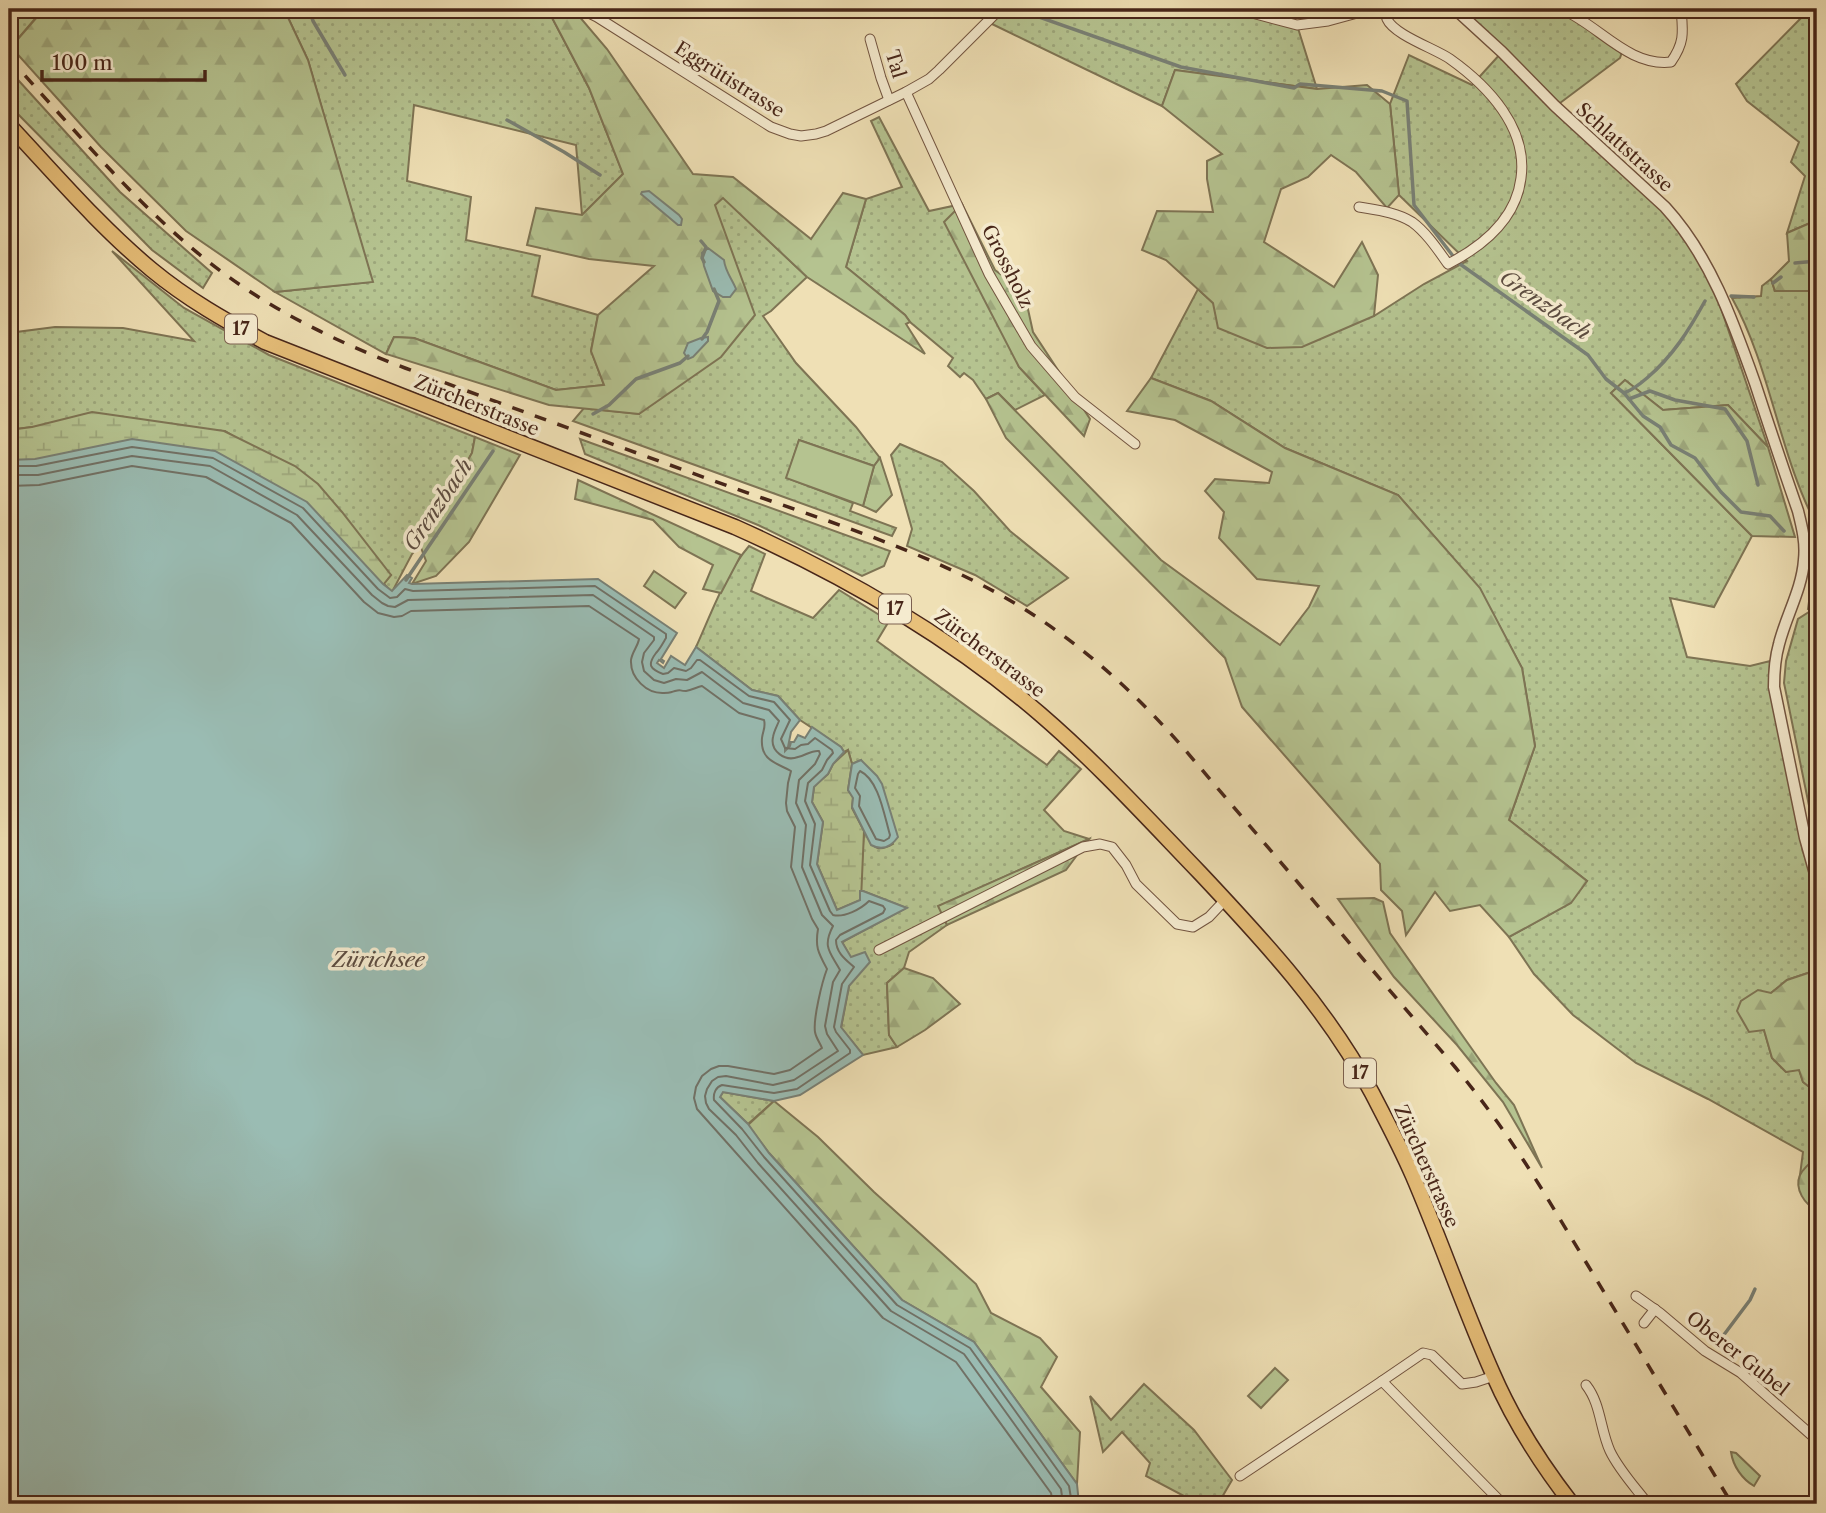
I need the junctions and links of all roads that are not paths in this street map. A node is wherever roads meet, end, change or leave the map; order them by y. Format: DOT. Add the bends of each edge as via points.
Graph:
graph roads {
  1 [pos="581,9"];
  2 [pos="1000,9"];
  3 [pos="1237,9"];
  4 [pos="1372,9"];
  5 [pos="1385,9"];
  6 [pos="1455,9"];
  7 [pos="1561,9"];
  8 [pos="1681,9"];
  9 [pos="870,39"];
  10 [pos="906,92"];
  11 [pos="889,100"];
  12 [pos="9,125"];
  13 [pos="1359,206"];
  14 [pos="1135,444"];
  15 [pos="1817,881"];
  16 [pos="1225,900"];
  17 [pos="879,950"];
  18 [pos="1636,1296"];
  19 [pos="1654,1309"];
  20 [pos="1644,1323"];
  21 [pos="1494,1376"];
  22 [pos="1382,1381"];
  23 [pos="1586,1385"];
  24 [pos="1817,1440"];
  25 [pos="1240,1476"];
  26 [pos="1503,1504"];
  27 [pos="1572,1504"];
  28 [pos="1647,1504"];
  29 [pos="1687,1504"];
  30 [pos="1707,1504"];
  1 -- 11 [label="street, Eggrütistrasse" via="781,132 801,136 827,131"];
  2 -- 10 [label="street, Eggrütistrasse" via="929,79"];
  3 -- 4 [label="street" via="1297,25"];
  5 -- 13 [label="street" via="1394,28 1449,59 1499,105 1521,147 1520,191 1493,233 1448,264 1413,223"];
  6 -- 15 [label="street, Schlattstrasse" via="1679,222 1738,336 1804,539 1802,576 1779,643 1774,687"];
  7 -- 8 [label="street" via="1623,49 1657,63 1671,62 1679,51 1684,34"];
  9 -- 11 [label="street, Tal"];
  10 -- 11 [label="street, Eggrütistrasse"];
  10 -- 14 [label="street, Grossholz" via="989,274 1031,346 1075,397"];
  12 -- 16 [label="main road, Zürcherstrasse / 17" via="125,247 223,320 265,342 735,527 832,573 917,622 1041,715 1094,763"];
  16 -- 17 [label="street" via="1193,927 1177,924 1136,884 1112,848 1100,844 1083,847"];
  16 -- 21 [label="main road, Zürcherstrasse / 17" via="1324,1016 1370,1089 1412,1172"];
  18 -- 19 [label="street, Oberer Gubel"];
  19 -- 20 [label="street"];
  19 -- 24 [label="street, Oberer Gubel" via="1705,1351 1741,1373"];
  21 -- 22 [label="street" via="1462,1384 1432,1355 1423,1353"];
  21 -- 27 [label="main road, Zürcherstrasse / 17" via="1547,1471"];
  22 -- 25 [label="street"];
  22 -- 26 [label="street"];
  23 -- 28 [label="street" via="1594,1395 1609,1450"];
  29 -- 30 [label="street" via="1692,1500"];
}
